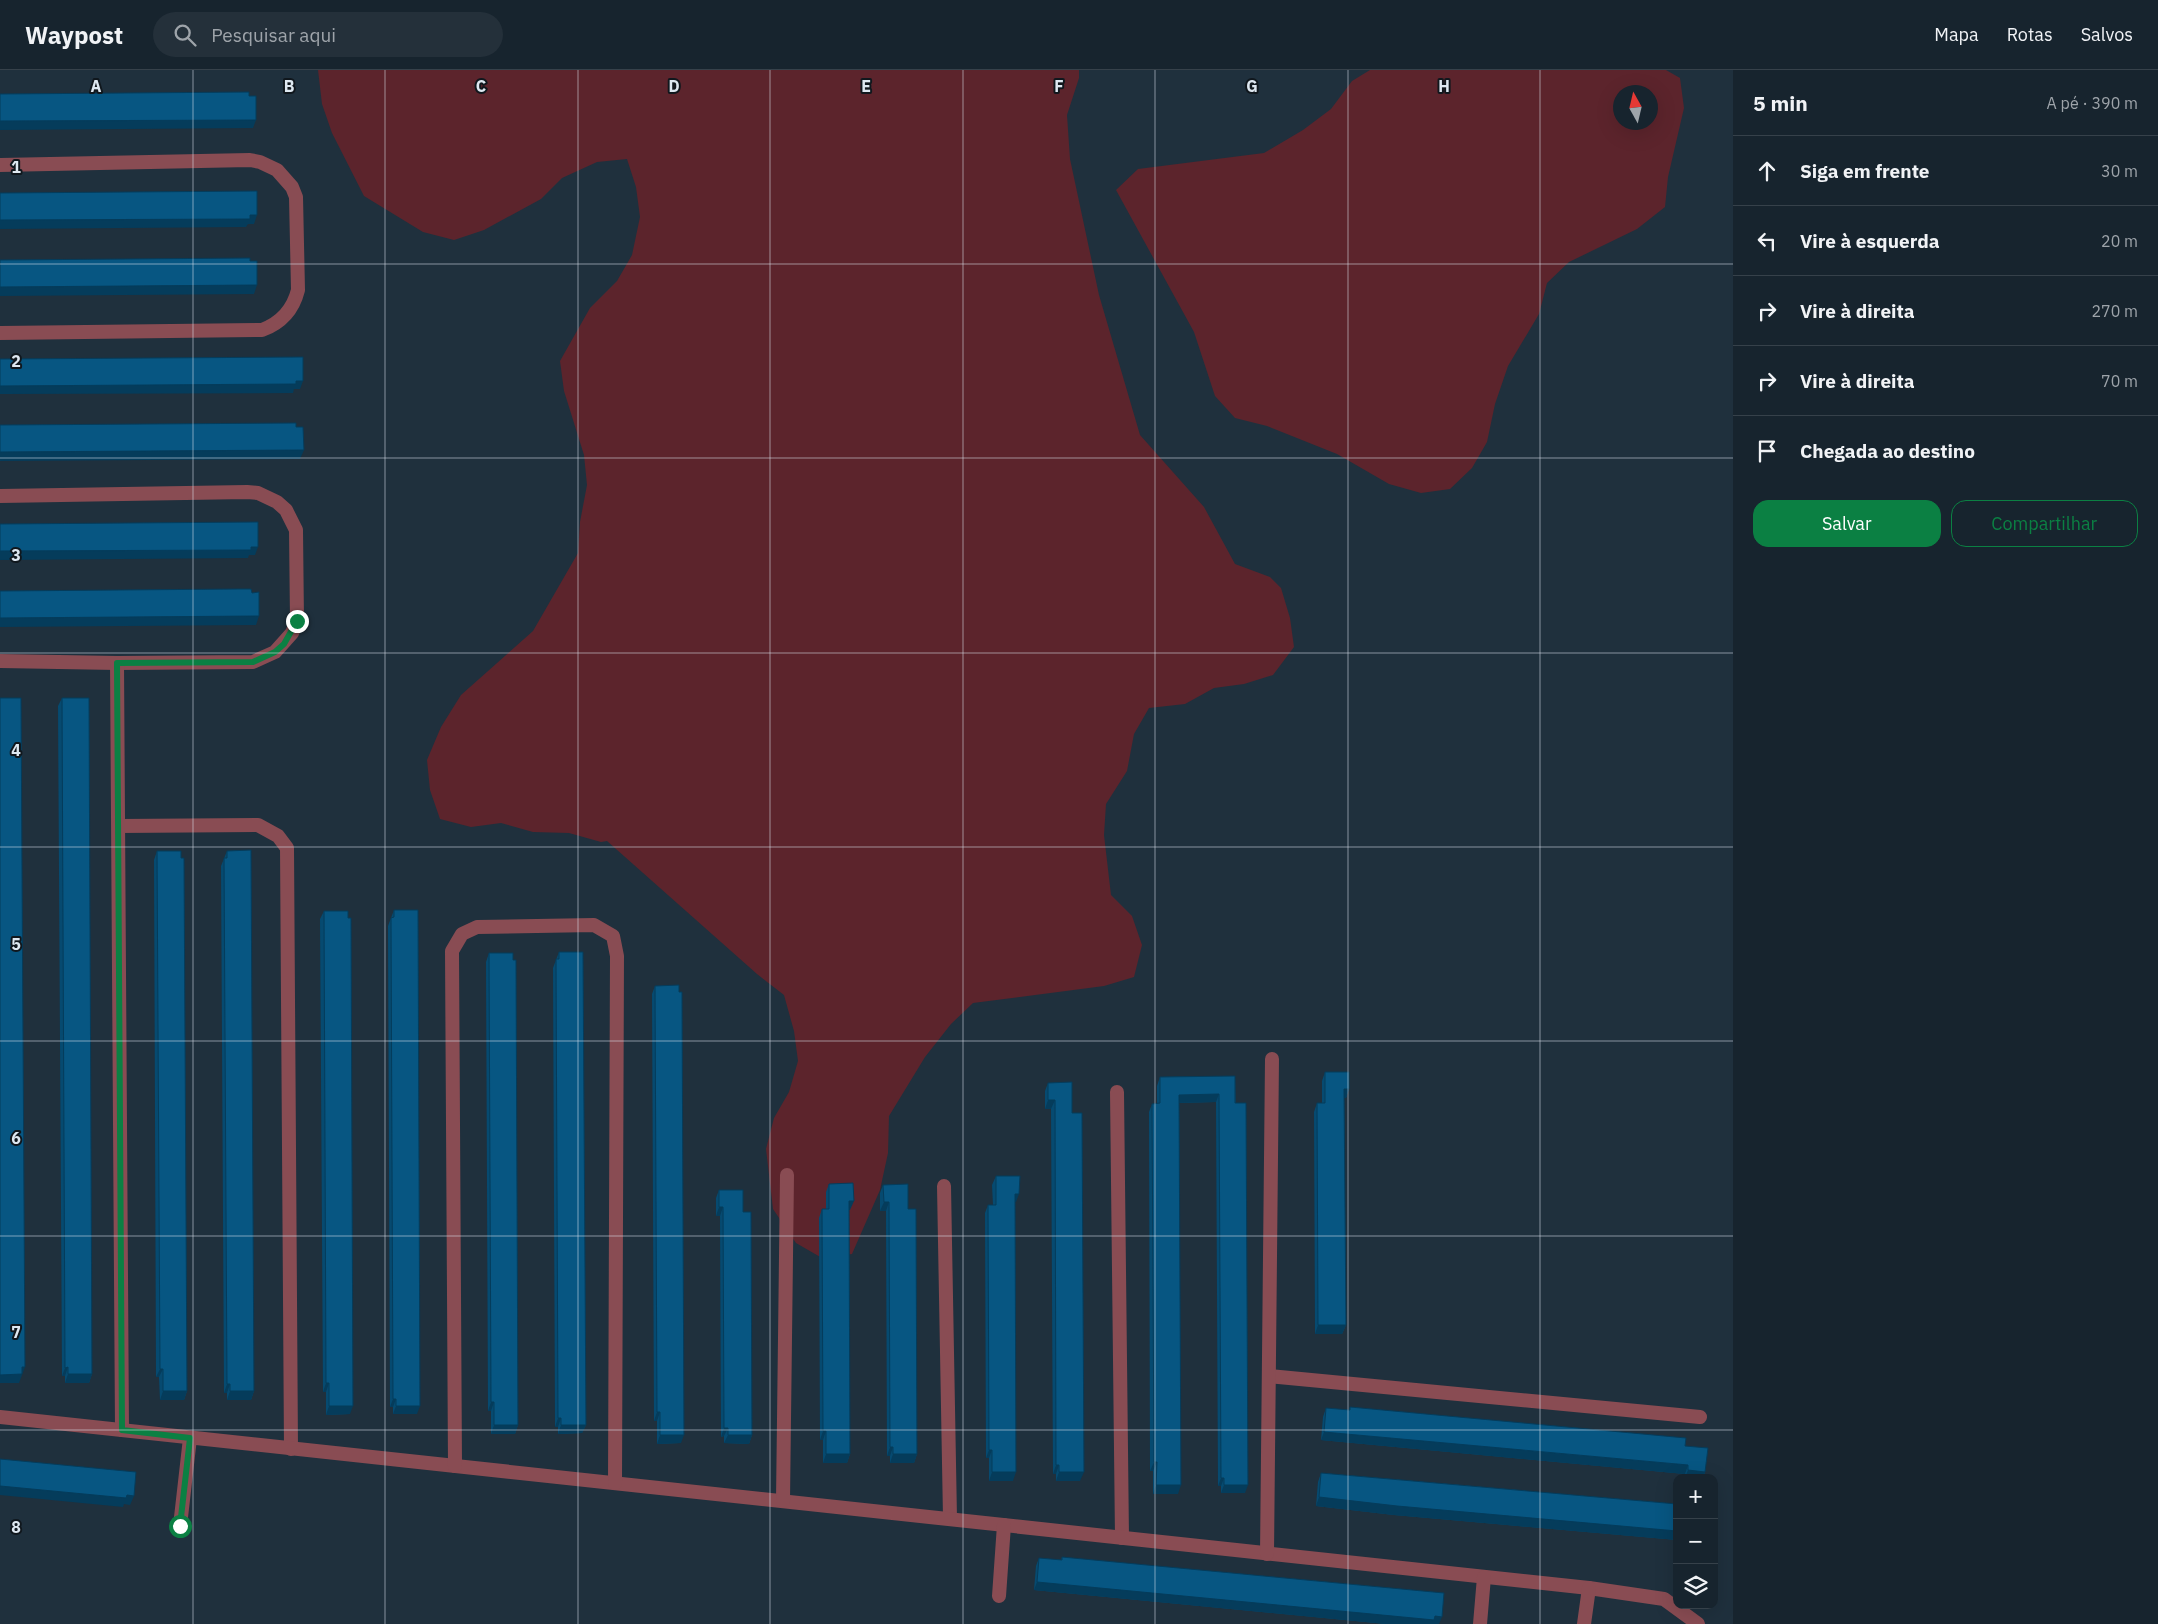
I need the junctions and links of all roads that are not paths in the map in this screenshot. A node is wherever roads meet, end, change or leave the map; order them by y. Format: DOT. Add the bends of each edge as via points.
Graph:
graph roads {
  1 [pos="0,164"];
  2 [pos="0,333"];
  3 [pos="0,496"];
  4 [pos="0,660"];
  5 [pos="117,663"];
  6 [pos="118,826"];
  7 [pos="1272,1059"];
  8 [pos="1117,1092"];
  9 [pos="787,1174"];
  10 [pos="944,1186"];
  11 [pos="1269,1376"];
  12 [pos="0,1417"];
  13 [pos="1700,1417"];
  14 [pos="122,1430"];
  15 [pos="190,1438"];
  16 [pos="291,1448"];
  17 [pos="455,1466"];
  18 [pos="615,1483"];
  19 [pos="784,1501"];
  20 [pos="950,1518"];
  21 [pos="1004,1525"];
  22 [pos="180,1526"];
  23 [pos="1122,1538"];
  24 [pos="1267,1554"];
  25 [pos="1484,1577"];
  26 [pos="1589,1588"];
  27 [pos="998,1596"];
  28 [pos="1480,1624"];
  29 [pos="1584,1624"];
  30 [pos="1698,1624"];
  1 -- 2 [label="street" via="250,160 268,165 285,178 296,197 298,290 285,316 262,330"];
  3 -- 5 [label="street" via="247,492 268,497 286,510 296,530 297,621 284,644 253,662"];
  4 -- 5 [label="street"];
  5 -- 6 [label="street"];
  6 -- 14 [label="street"];
  6 -- 16 [label="street" via="258,825 278,836 287,848"];
  7 -- 11 [label="street"];
  8 -- 23 [label="street"];
  9 -- 19 [label="street"];
  10 -- 20 [label="street"];
  11 -- 13 [label="street"];
  11 -- 24 [label="street"];
  12 -- 14 [label="street"];
  14 -- 15 [label="street"];
  15 -- 16 [label="street"];
  15 -- 22 [label="street"];
  16 -- 17 [label="street"];
  17 -- 18 [label="street"];
  17 -- 18 [label="street" via="452,951 462,934 477,927 594,925 613,936 617,956"];
  18 -- 19 [label="street"];
  19 -- 20 [label="street"];
  20 -- 21 [label="street"];
  21 -- 23 [label="street"];
  21 -- 27 [label="street"];
  23 -- 24 [label="street"];
  24 -- 25 [label="street"];
  25 -- 26 [label="street"];
  25 -- 28 [label="street"];
  26 -- 29 [label="street"];
  26 -- 30 [label="street" via="1664,1599"];
}
